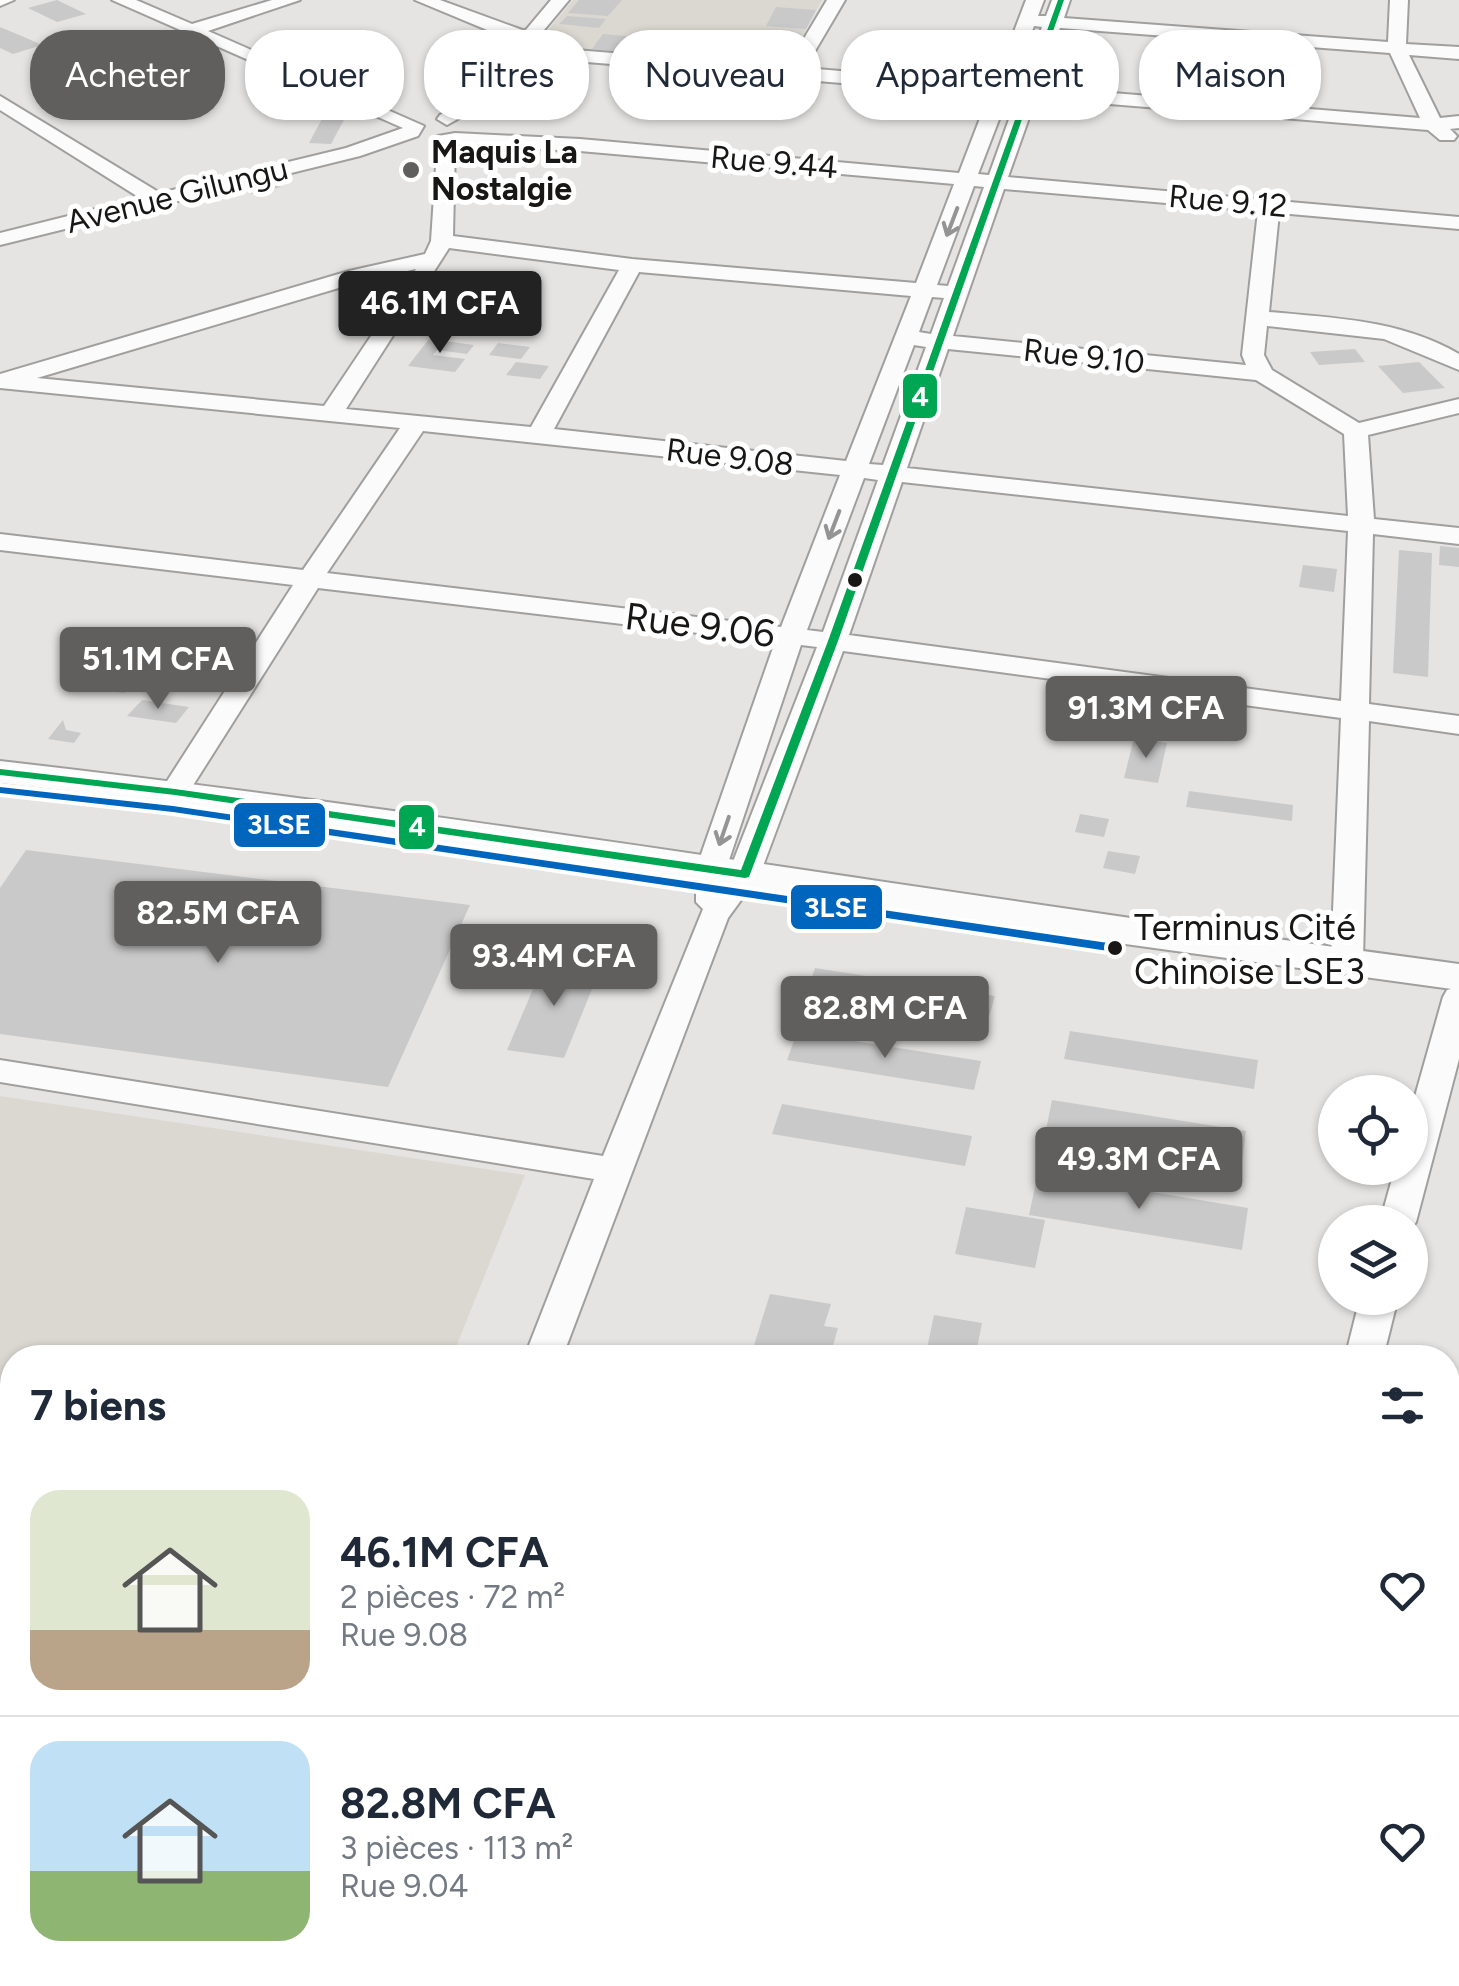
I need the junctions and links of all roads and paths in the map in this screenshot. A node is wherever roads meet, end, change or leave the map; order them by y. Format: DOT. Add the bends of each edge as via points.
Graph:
graph roads {
  1 [pos="120,0"];
  2 [pos="290,0"];
  3 [pos="424,0"];
  4 [pos="560,0"];
  5 [pos="836,0"];
  6 [pos="1399,0"];
  7 [pos="1044,11"];
  8 [pos="191,30"];
  9 [pos="506,30"];
  10 [pos="535,30"];
  11 [pos="818,30"];
  12 [pos="225,44"];
  13 [pos="1397,48"];
  14 [pos="1459,53"];
  15 [pos="1119,99"];
  16 [pos="0,102"];
  17 [pos="452,120"];
  18 [pos="990,120"];
  19 [pos="1018,120"];
  20 [pos="1459,122"];
  21 [pos="1433,125"];
  22 [pos="439,129"];
  23 [pos="1459,144"];
  24 [pos="968,178"];
  25 [pos="997,180"];
  26 [pos="155,200"];
  27 [pos="1269,205"];
  28 [pos="1459,223"];
  29 [pos="0,240"];
  30 [pos="438,250"];
  31 [pos="632,265"];
  32 [pos="926,291"];
  33 [pos="956,293"];
  34 [pos="1258,318"];
  35 [pos="906,338"];
  36 [pos="937,341"];
  37 [pos="1459,363"];
  38 [pos="1262,374"];
  39 [pos="0,381"];
  40 [pos="1459,406"];
  41 [pos="332,414"];
  42 [pos="416,423"];
  43 [pos="1355,431"];
  44 [pos="540,435"];
  45 [pos="855,472"];
  46 [pos="889,476"];
  47 [pos="1360,524"];
  48 [pos="1459,536"];
  49 [pos="0,542"];
  50 [pos="310,579"];
  51 [pos="791,636"];
  52 [pos="833,641"];
  53 [pos="1355,710"];
  54 [pos="1459,725"];
  55 [pos="0,772"];
  56 [pos="176,792"];
  57 [pos="728,871"];
  58 [pos="1346,959"];
  59 [pos="1459,976"];
  60 [pos="1459,996"];
  61 [pos="0,1071"];
  62 [pos="613,1170"];
  63 [pos="1403,1205"];
  64 [pos="1375,1315"];
  65 [pos="547,1345"];
  66 [pos="1367,1345"];
  1 -- 8 [label="street"];
  2 -- 8 [label="street"];
  3 -- 9 [label="street"];
  4 -- 10 [label="street"];
  5 -- 11 [label="street"];
  6 -- 13 [label="street"];
  7 -- 13 [label="street"];
  12 -- 22 [label="street"];
  13 -- 14 [label="street"];
  13 -- 21 [label="street"];
  15 -- 21 [label="street"];
  16 -- 26 [label="street"];
  17 -- 22 [label="street"];
  18 -- 24 [label="street"];
  19 -- 25 [label="street"];
  20 -- 21 [label="street"];
  21 -- 23 [label="street"];
  22 -- 24 [label="street, Rue 9.44"];
  22 -- 26 [label="street, Avenue Gilungu"];
  22 -- 30 [label="street"];
  24 -- 25 [label="street, Rue 9.44"];
  24 -- 32 [label="street, one-way"];
  25 -- 27 [label="street, Rue 9.12"];
  25 -- 33 [label="street"];
  26 -- 29 [label="street, Avenue Gilungu"];
  27 -- 28 [label="street, Rue 9.12"];
  27 -- 34 [label="street"];
  30 -- 31 [label="street"];
  30 -- 39 [label="street"];
  30 -- 41 [label="street"];
  31 -- 32 [label="street"];
  31 -- 44 [label="street"];
  32 -- 33 [label="street"];
  32 -- 35 [label="street"];
  33 -- 36 [label="street"];
  34 -- 37 [label="street" via="1422,340"];
  34 -- 38 [label="street" via="1252,355"];
  35 -- 36 [label="street, Rue 9.10"];
  35 -- 45 [label="street"];
  36 -- 38 [label="street, Rue 9.10"];
  36 -- 46 [label="street"];
  38 -- 43 [label="street"];
  39 -- 41 [label="street, Rue 9.08"];
  40 -- 43 [label="street"];
  41 -- 42 [label="street, Rue 9.08"];
  42 -- 44 [label="street, Rue 9.08"];
  42 -- 50 [label="street"];
  43 -- 47 [label="street"];
  44 -- 45 [label="street, Rue 9.08"];
  45 -- 46 [label="street, Rue 9.08"];
  45 -- 51 [label="street, one-way"];
  46 -- 47 [label="street, Rue 9.08"];
  46 -- 52 [label="street"];
  47 -- 48 [label="street, Rue 9.08"];
  47 -- 53 [label="street"];
  49 -- 50 [label="street, Rue 9.06"];
  50 -- 51 [label="street, Rue 9.06"];
  50 -- 56 [label="street"];
  51 -- 52 [label="street, Rue 9.06"];
  51 -- 57 [label="street, one-way"];
  52 -- 53 [label="street, Rue 9.06"];
  52 -- 57 [label="street"];
  53 -- 54 [label="street, Rue 9.06"];
  53 -- 58 [label="street"];
  55 -- 56 [label="main road"];
  56 -- 57 [label="main road"];
  57 -- 58 [label="main road"];
  57 -- 62 [label="street"];
  58 -- 59 [label="main road"];
  60 -- 63 [label="street"];
  61 -- 62 [label="street"];
  62 -- 65 [label="street"];
  64 -- 66 [label="street"];
}
